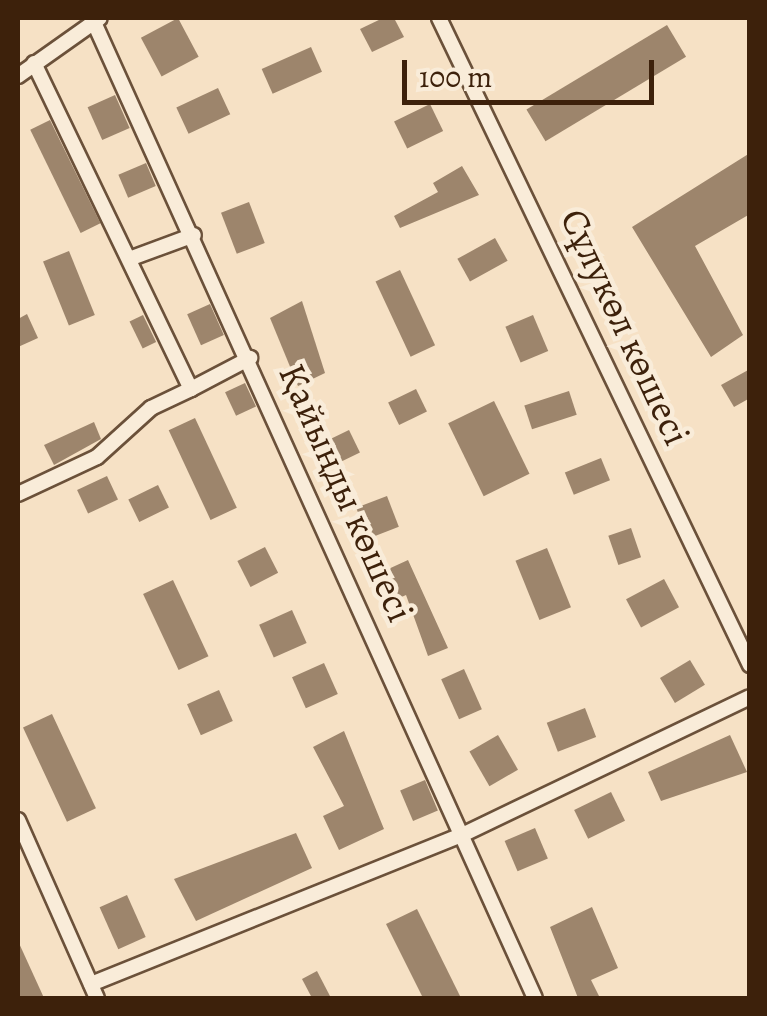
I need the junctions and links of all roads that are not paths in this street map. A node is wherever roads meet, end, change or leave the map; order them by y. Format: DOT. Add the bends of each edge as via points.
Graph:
graph roads {
  1 [pos="439,18"];
  2 [pos="96,19"];
  3 [pos="34,63"];
  4 [pos="18,76"];
  5 [pos="194,234"];
  6 [pos="129,258"];
  7 [pos="250,358"];
  8 [pos="191,389"];
  9 [pos="18,494"];
  10 [pos="750,665"];
  11 [pos="750,697"];
  12 [pos="18,820"];
  13 [pos="462,835"];
  14 [pos="94,991"];
  15 [pos="535,998"];
  1 -- 10 [label="street, Сұлукөл көшесі"];
  2 -- 3 [label="street"];
  2 -- 5 [label="street, Қайыңды көшесі"];
  3 -- 4 [label="street"];
  3 -- 6 [label="street"];
  5 -- 6 [label="street"];
  5 -- 7 [label="street, Қайыңды көшесі"];
  6 -- 8 [label="street"];
  7 -- 8 [label="street"];
  7 -- 13 [label="street, Қайыңды көшесі"];
  8 -- 9 [label="street" via="151,408 97,457"];
  11 -- 13 [label="street"];
  12 -- 14 [label="street"];
  13 -- 14 [label="street"];
  13 -- 15 [label="street, Қайыңды көшесі"];
}
